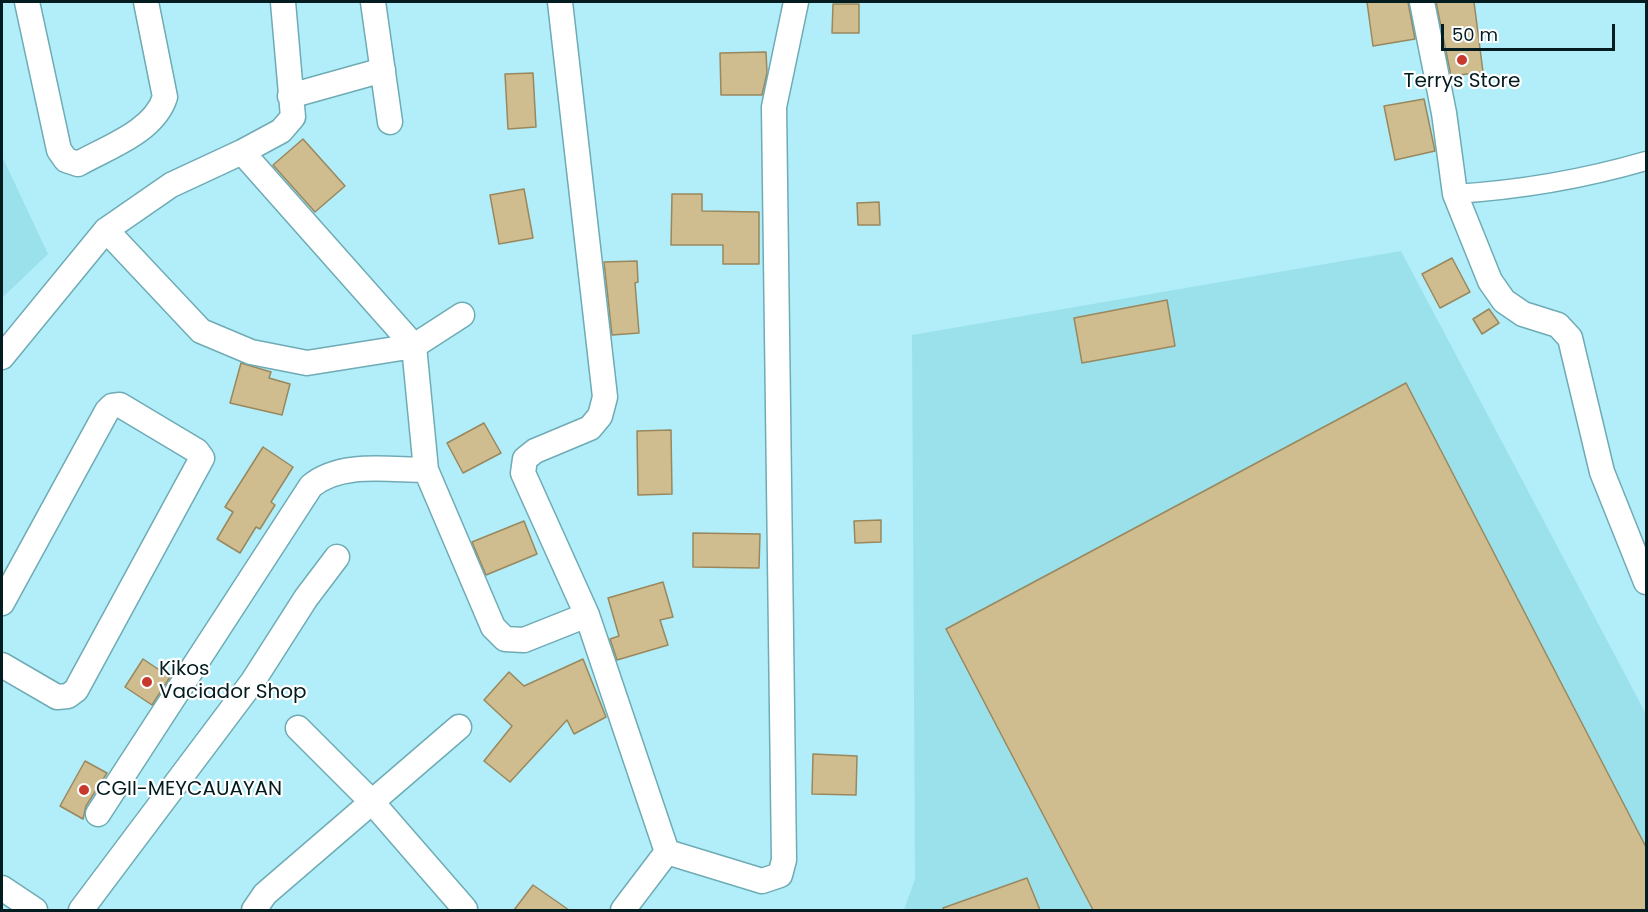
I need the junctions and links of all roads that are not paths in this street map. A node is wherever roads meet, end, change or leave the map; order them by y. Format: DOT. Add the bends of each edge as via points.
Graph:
graph roads {
  1 [pos="27,2"];
  2 [pos="146,2"];
  3 [pos="282,2"];
  4 [pos="374,2"];
  5 [pos="560,2"];
  6 [pos="796,2"];
  7 [pos="1422,2"];
  8 [pos="383,70"];
  9 [pos="290,96"];
  10 [pos="390,122"];
  11 [pos="242,152"];
  12 [pos="1647,161"];
  13 [pos="1455,194"];
  14 [pos="106,230"];
  15 [pos="462,315"];
  16 [pos="414,346"];
  17 [pos="2,357"];
  18 [pos="426,470"];
  19 [pos="337,557"];
  20 [pos="1647,582"];
  21 [pos="2,603"];
  22 [pos="587,615"];
  23 [pos="2,664"];
  24 [pos="459,727"];
  25 [pos="298,728"];
  26 [pos="372,802"];
  27 [pos="98,814"];
  28 [pos="667,852"];
  29 [pos="2,888"];
  30 [pos="465,909"];
  31 [pos="35,910"];
  32 [pos="81,910"];
  33 [pos="254,910"];
  34 [pos="623,910"];
  1 -- 2 [label="street" via="59,150 66,160 78,164 148,125 161,110 165,97"];
  3 -- 9 [label="street"];
  4 -- 8 [label="street"];
  5 -- 22 [label="street" via="604,397 600,416 590,428 535,451 525,459 523,473"];
  6 -- 28 [label="street" via="774,107 784,860 780,875 762,882"];
  7 -- 13 [label="street"];
  8 -- 9 [label="street"];
  8 -- 10 [label="street"];
  9 -- 11 [label="street" via="293,117 281,131"];
  11 -- 14 [label="street" via="171,185"];
  11 -- 16 [label="street"];
  12 -- 13 [label="street" via="1531,187"];
  13 -- 20 [label="street" via="1490,281 1504,301 1523,314 1558,325 1570,338 1602,472"];
  14 -- 16 [label="street" via="201,331 251,352 308,363"];
  14 -- 17 [label="street"];
  15 -- 16 [label="street"];
  16 -- 18 [label="street"];
  18 -- 22 [label="street" via="493,627 505,639 524,640"];
  18 -- 27 [label="street" via="342,471 322,477 311,486"];
  19 -- 32 [label="street" via="253,681"];
  21 -- 23 [label="street" via="112,406 120,405 197,451 202,458 76,690 57,697"];
  22 -- 28 [label="street"];
  24 -- 26 [label="street"];
  25 -- 26 [label="street"];
  26 -- 30 [label="street"];
  26 -- 33 [label="street" via="265,894"];
  28 -- 34 [label="street"];
  29 -- 31 [label="street"];
}
